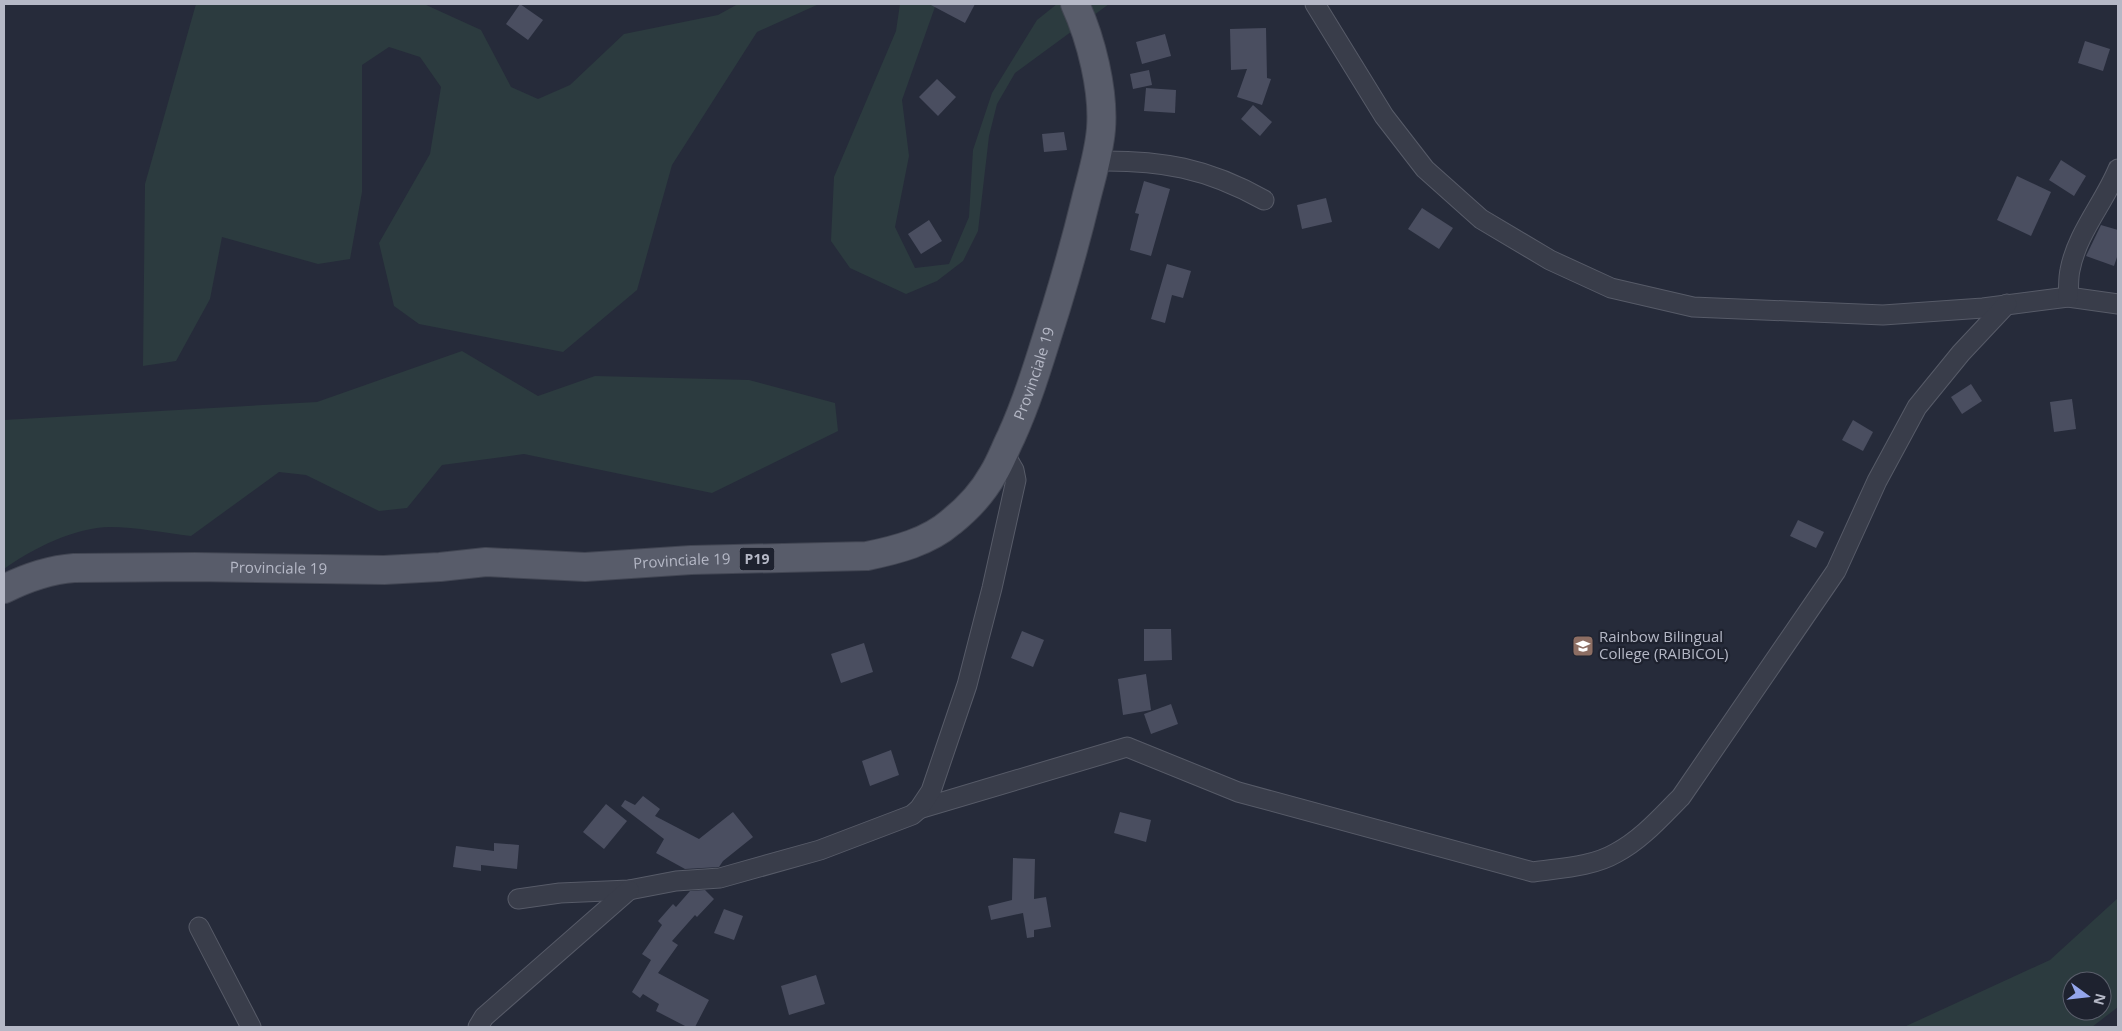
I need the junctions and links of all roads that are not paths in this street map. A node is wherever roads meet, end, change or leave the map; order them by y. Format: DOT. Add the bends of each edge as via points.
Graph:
graph roads {
  1 [pos="1075,4"];
  2 [pos="1315,4"];
  3 [pos="1097,160"];
  4 [pos="2118,169"];
  5 [pos="1264,200"];
  6 [pos="2068,297"];
  7 [pos="2007,304"];
  8 [pos="2118,304"];
  9 [pos="1004,453"];
  10 [pos="4,589"];
  11 [pos="919,809"];
  12 [pos="629,890"];
  13 [pos="518,899"];
  14 [pos="199,927"];
  15 [pos="251,1027"];
  16 [pos="478,1027"];
  1 -- 3 [label="main road, Provinciale 19 / P19" via="1092,57 1101,102"];
  2 -- 7 [label="street" via="1384,116 1425,169 1481,219 1550,260 1611,288 1694,307 1873,315"];
  3 -- 5 [label="street" via="1146,162 1199,170"];
  3 -- 9 [label="main road, Provinciale 19 / P19" via="1039,367"];
  4 -- 6 [label="street" via="2083,231 2070,270"];
  6 -- 7 [label="street"];
  6 -- 8 [label="street"];
  7 -- 11 [label="street" via="1917,407 1877,481 1836,571 1681,797 1654,825 1616,854 1579,866 1533,872 1238,792 1128,747"];
  9 -- 10 [label="main road, Provinciale 19 / P19" via="994,474 950,523 912,543 867,556 690,560 586,567 486,562 384,570 74,568 54,570"];
  9 -- 11 [label="street" via="1016,480 992,588 967,684 931,791"];
  11 -- 12 [label="street" via="912,815 820,850 729,876"];
  12 -- 13 [label="street" via="560,893"];
  12 -- 16 [label="street" via="484,1017"];
  14 -- 15 [label="street"];
}
